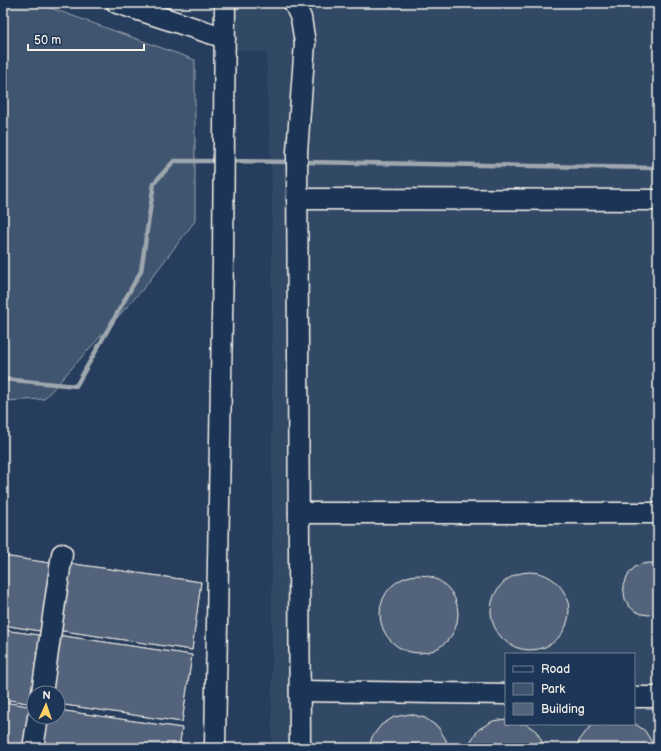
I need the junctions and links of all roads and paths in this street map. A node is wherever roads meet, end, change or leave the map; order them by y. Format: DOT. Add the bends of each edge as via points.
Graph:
graph roads {
  1 [pos="117,3"];
  2 [pos="294,3"];
  3 [pos="222,5"];
  4 [pos="225,38"];
  5 [pos="297,199"];
  6 [pos="658,200"];
  7 [pos="299,513"];
  8 [pos="658,513"];
  9 [pos="62,554"];
  10 [pos="43,685"];
  11 [pos="300,691"];
  12 [pos="505,694"];
  13 [pos="635,697"];
  14 [pos="658,697"];
  15 [pos="37,725"];
  16 [pos="33,748"];
  17 [pos="215,748"];
  18 [pos="300,748"];
  1 -- 4 [label="street"];
  2 -- 5 [label="street" via="301,18 305,43"];
  3 -- 4 [label="street"];
  4 -- 17 [label="street"];
  5 -- 6 [label="street"];
  5 -- 7 [label="street"];
  7 -- 8 [label="street"];
  7 -- 11 [label="street"];
  9 -- 10 [label="street"];
  11 -- 12 [label="street"];
  11 -- 18 [label="street"];
  13 -- 14 [label="street"];
  15 -- 16 [label="street"];
}
